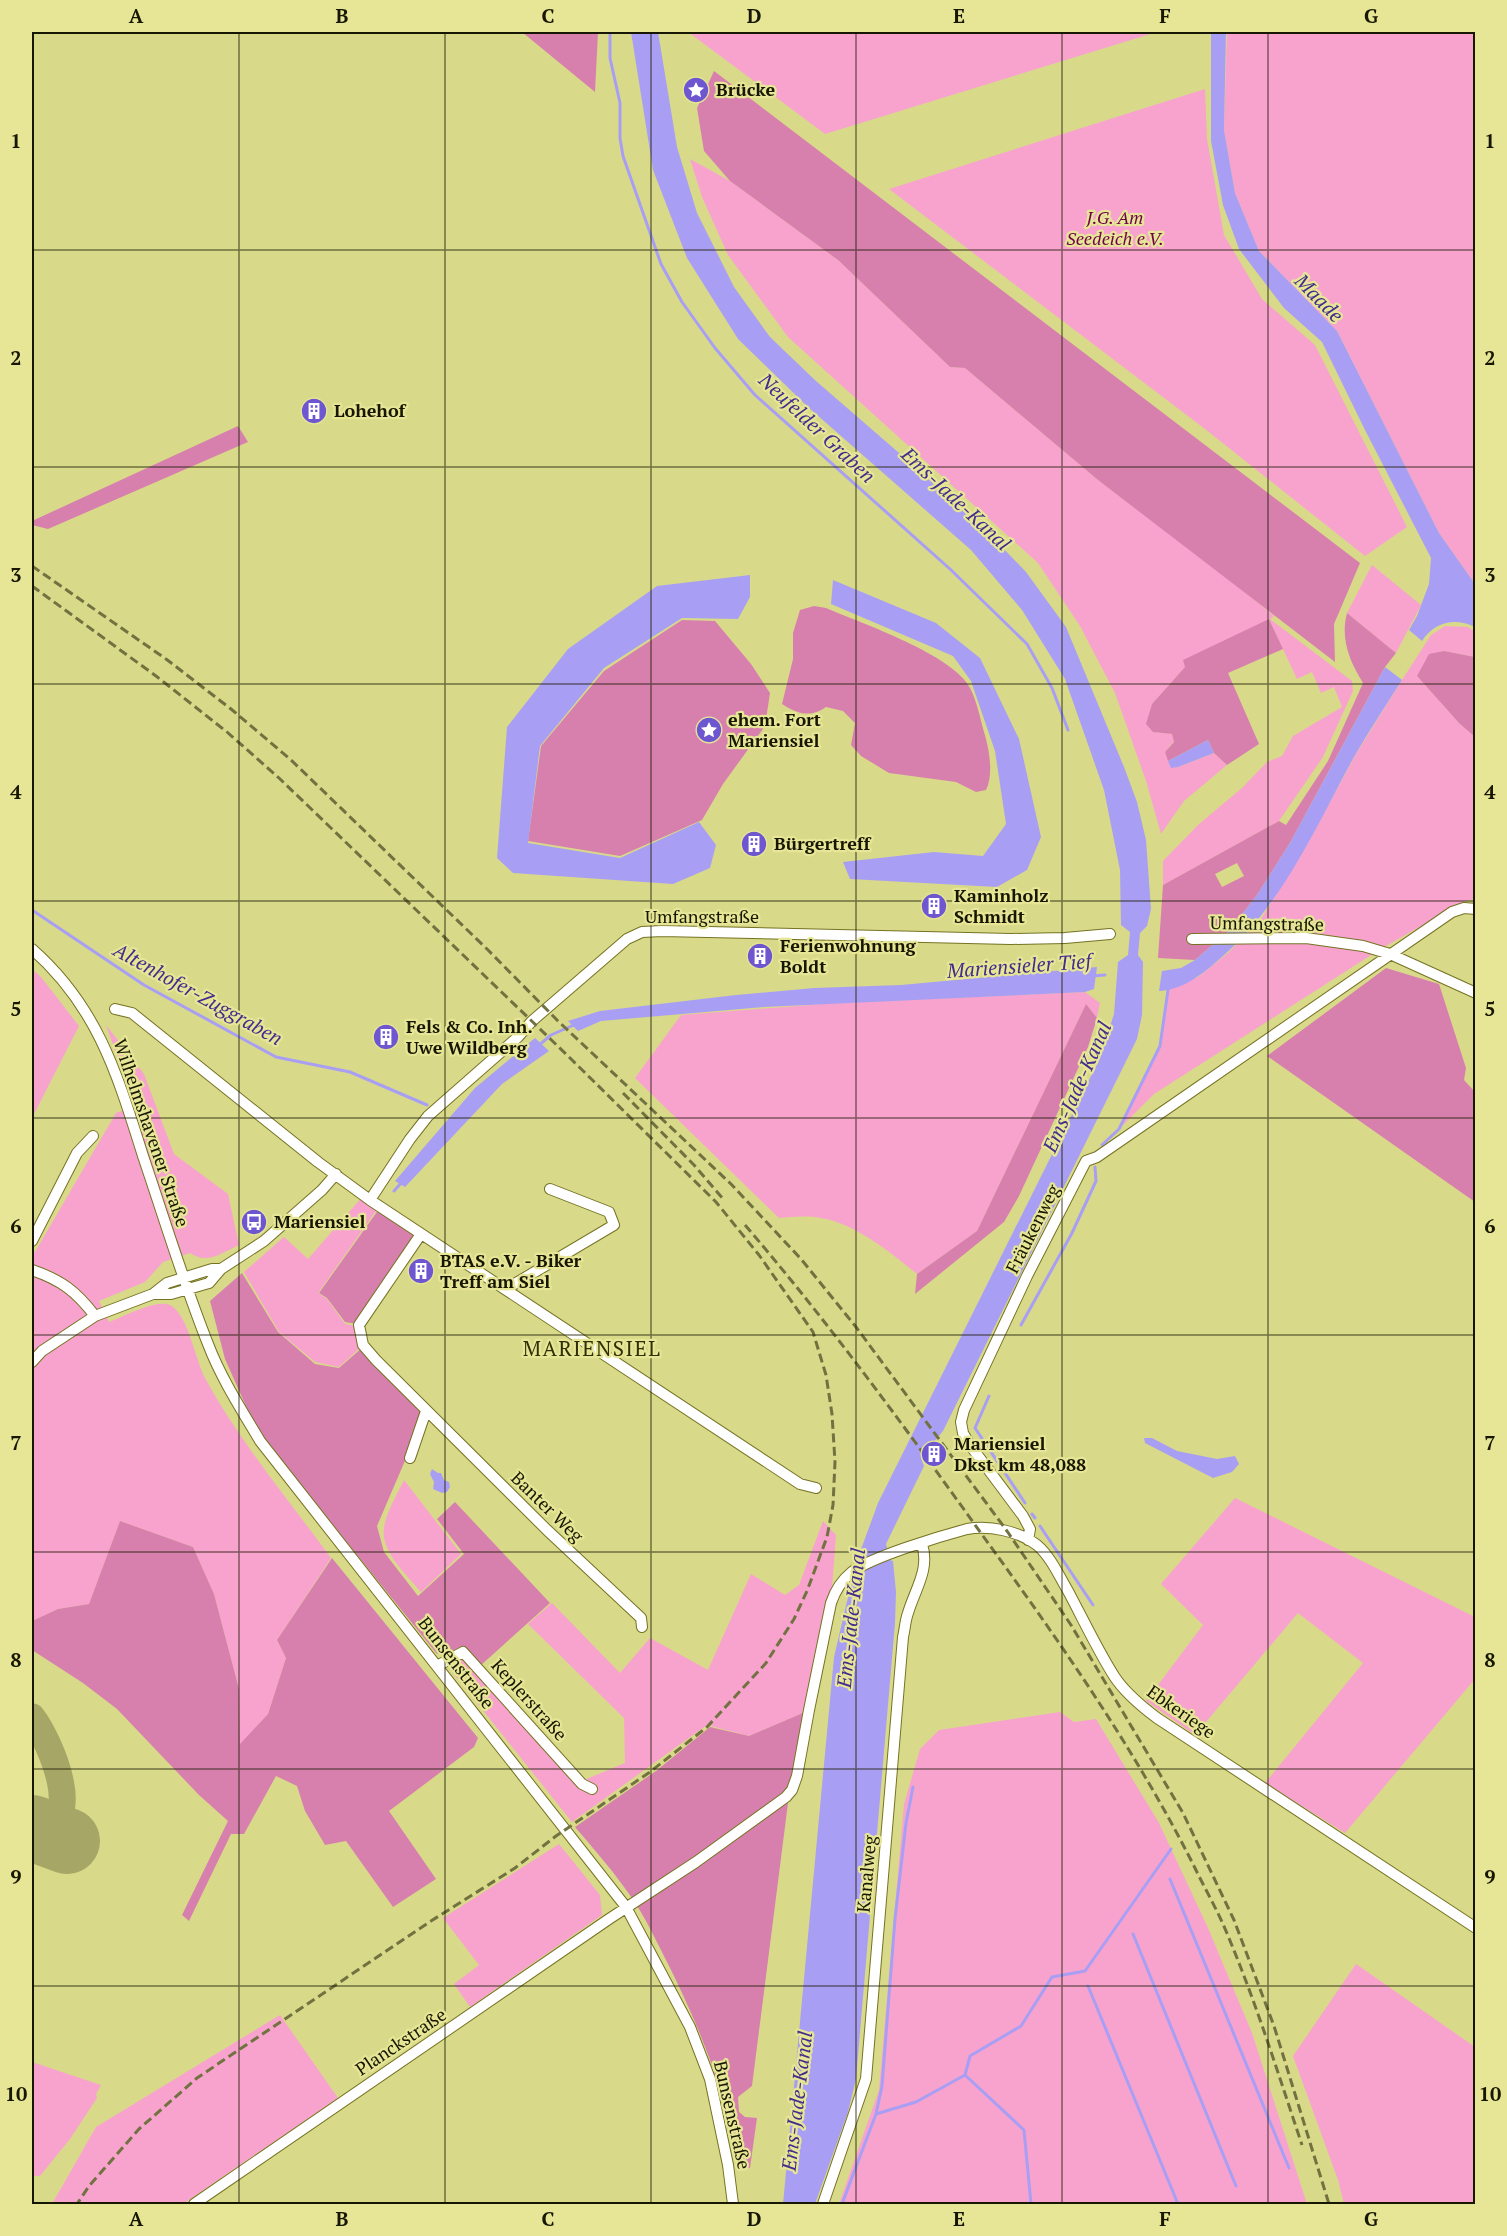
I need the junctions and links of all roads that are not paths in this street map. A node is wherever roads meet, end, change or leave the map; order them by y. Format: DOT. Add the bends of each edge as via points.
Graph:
graph roads {
  1 [pos="1476,909"];
  2 [pos="1110,934"];
  3 [pos="1192,939"];
  4 [pos="32,949"];
  5 [pos="1390,954"];
  6 [pos="1476,993"];
  7 [pos="115,1009"];
  8 [pos="93,1136"];
  9 [pos="336,1174"];
  10 [pos="550,1189"];
  11 [pos="370,1200"];
  12 [pos="421,1234"];
  13 [pos="32,1241"];
  14 [pos="221,1269"];
  15 [pos="32,1270"];
  16 [pos="184,1278"];
  17 [pos="506,1289"];
  18 [pos="188,1290"];
  19 [pos="153,1294"];
  20 [pos="95,1316"];
  21 [pos="32,1362"];
  22 [pos="426,1412"];
  23 [pos="260,1441"];
  24 [pos="410,1458"];
  25 [pos="816,1488"];
  26 [pos="1028,1540"];
  27 [pos="922,1544"];
  28 [pos="642,1627"];
  29 [pos="437,1666"];
  30 [pos="592,1789"];
  31 [pos="626,1907"];
  32 [pos="1476,1928"];
  33 [pos="194,2205"];
  34 [pos="734,2205"];
  35 [pos="823,2205"];
  1 -- 5 [label="street, Fräukenweg" via="1452,912"];
  2 -- 11 [label="street, Umfangstraße" via="1022,939 662,931 634,934 435,1109"];
  3 -- 5 [label="street, Umfangstraße" via="1306,938"];
  4 -- 16 [label="street, Wilhelmshavener Straße" via="69,989 101,1039"];
  5 -- 6 [label="street, Umfangstraße"];
  5 -- 26 [label="street, Fräukenweg" via="1086,1161 1012,1308 961,1422 970,1445 1023,1516 1030,1529"];
  7 -- 9 [label="street, Wilhelmshavener Straße" via="132,1013"];
  8 -- 13 [label="street" via="77,1153"];
  9 -- 11 [label="street, Wilhelmshavener Straße"];
  9 -- 14 [label="street" via="264,1241"];
  10 -- 17 [label="street" via="609,1212 619,1227"];
  11 -- 12 [label="street, Wilhelmshavener Straße"];
  12 -- 17 [label="street, Wilhelmshavener Straße"];
  12 -- 22 [label="street, Banter Weg" via="359,1325 363,1345"];
  14 -- 16 [label="street"];
  14 -- 18 [label="street" via="209,1283"];
  15 -- 20 [label="street" via="54,1278 76,1293"];
  16 -- 18 [label="street, Wilhelmshavener Straße"];
  16 -- 19 [label="street" via="167,1283"];
  17 -- 25 [label="street, Wilhelmshavener Straße" via="800,1484"];
  18 -- 19 [label="street" via="165,1296"];
  18 -- 23 [label="street, Wilhelmshavener Straße" via="218,1369"];
  19 -- 20 [label="street"];
  20 -- 21 [label="street"];
  22 -- 24 [label="street"];
  22 -- 28 [label="street, Banter Weg" via="641,1618"];
  23 -- 29 [label="street, Bunsenstraße"];
  26 -- 27 [label="street, Ebkeriege" via="1007,1531 977,1527"];
  26 -- 32 [label="street, Ebkeriege" via="1046,1556 1115,1678 1140,1705"];
  27 -- 31 [label="street, Ebkeriege" via="858,1568 838,1588 831,1603 792,1790 696,1862"];
  27 -- 35 [label="street, Kanalweg" via="923,1577 903,1637 866,2079"];
  29 -- 30 [label="street, Keplerstraße" via="463,1652 582,1784"];
  29 -- 31 [label="street, Bunsenstraße"];
  31 -- 33 [label="street, Planckstraße"];
  31 -- 34 [label="street, Bunsenstraße" via="690,2027 710,2079"];
}
